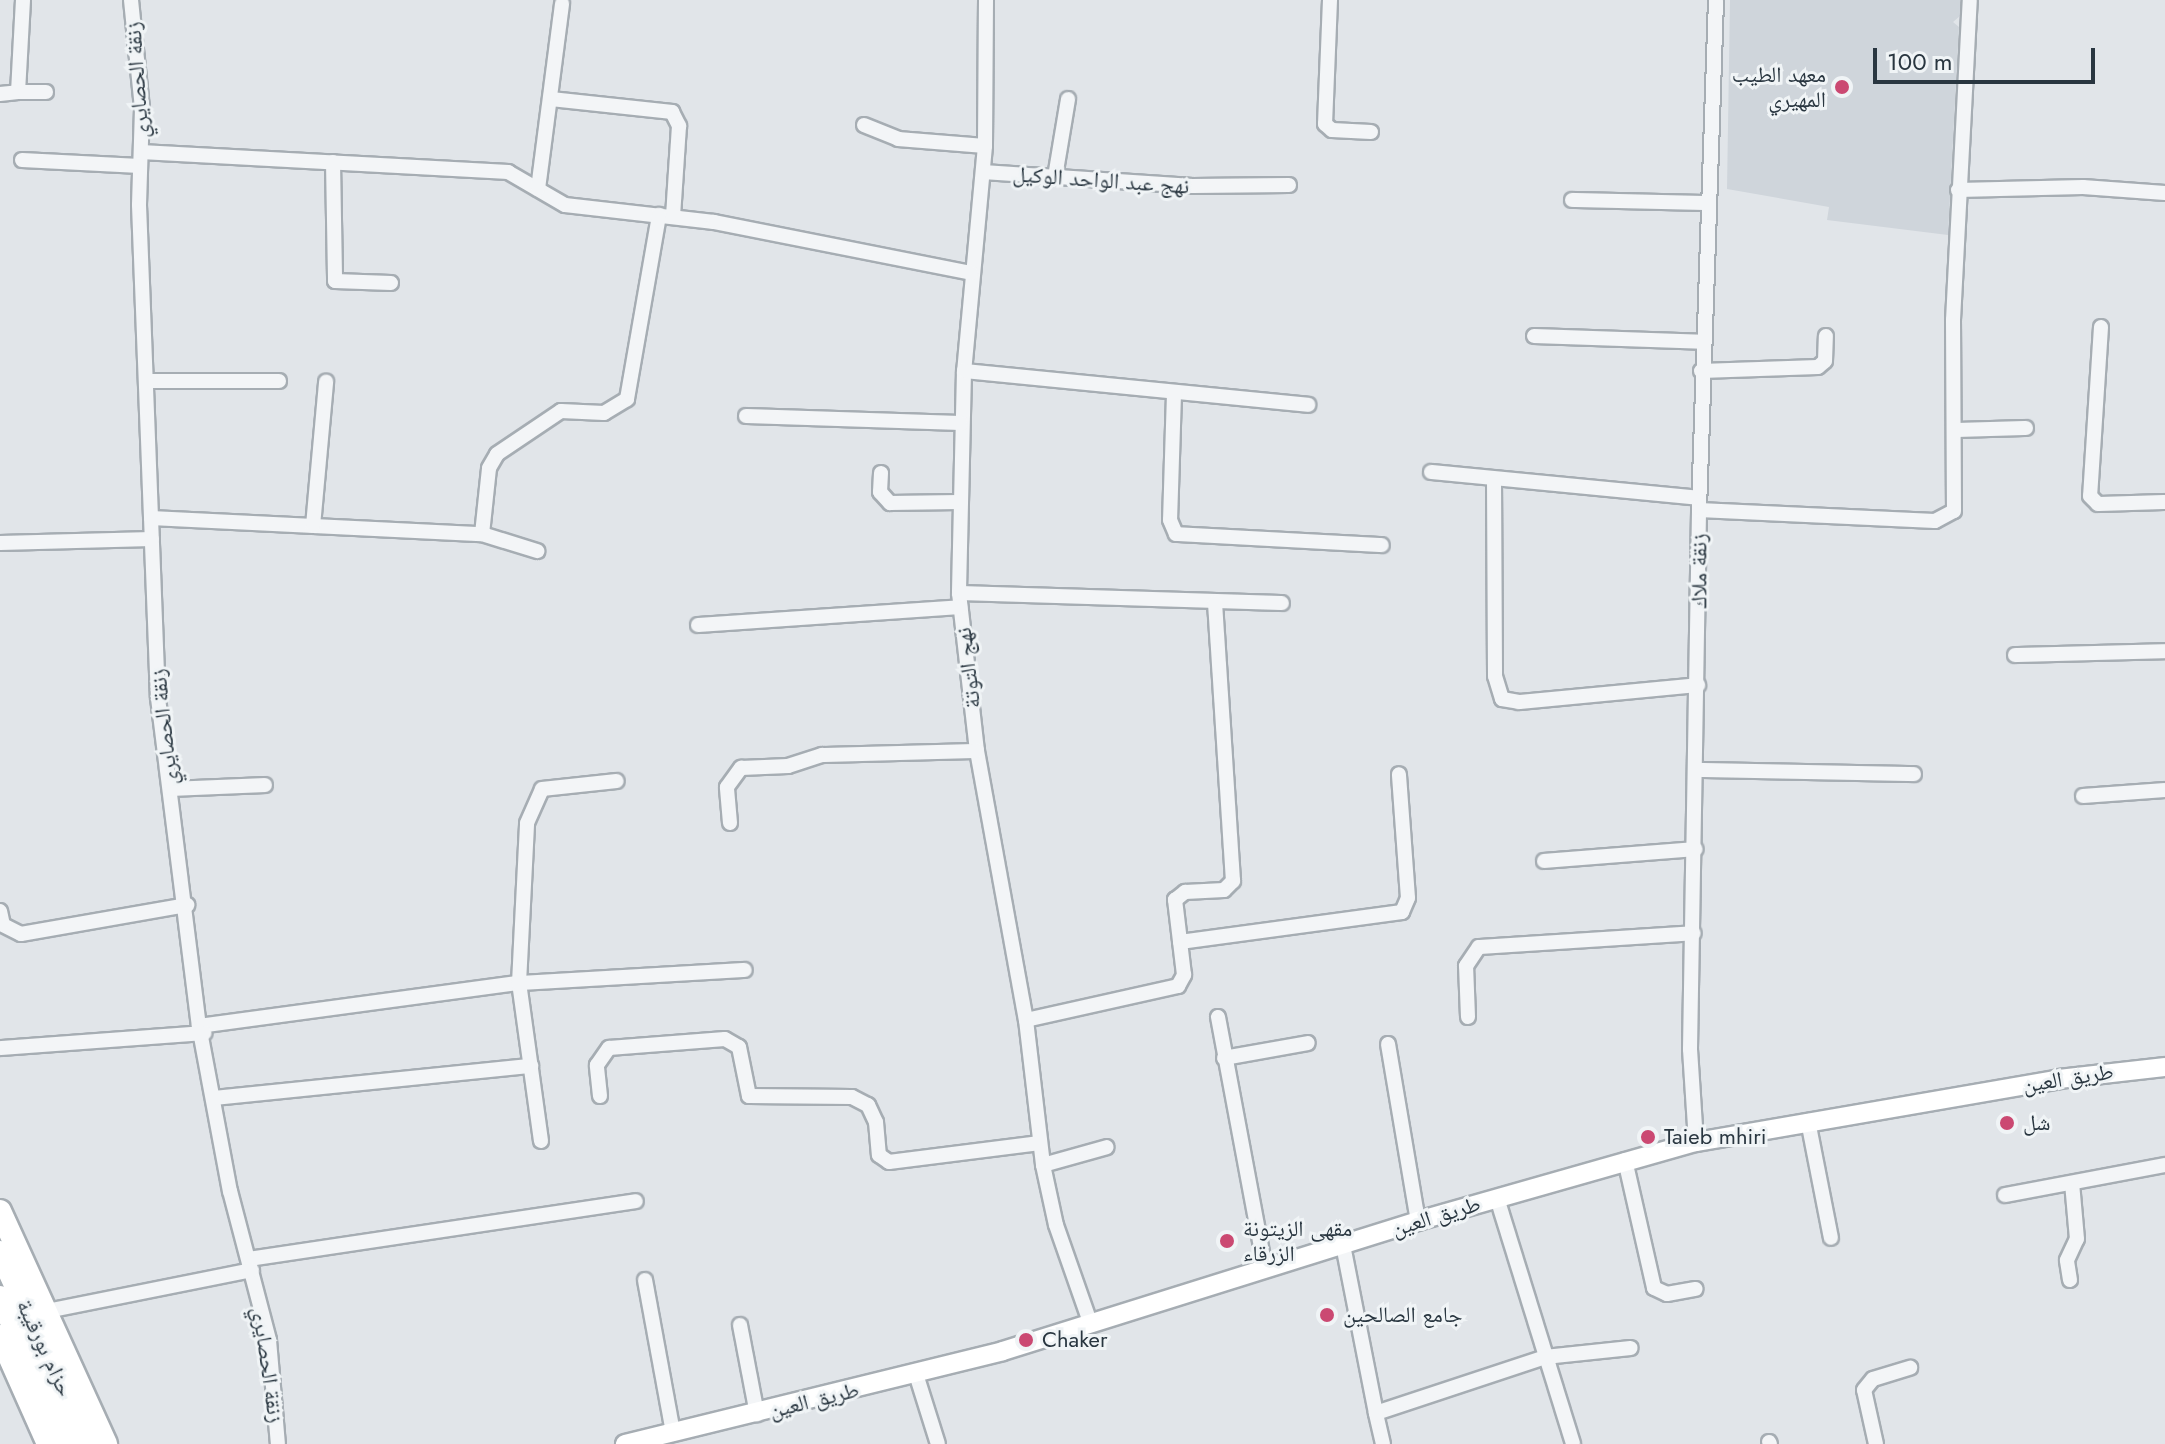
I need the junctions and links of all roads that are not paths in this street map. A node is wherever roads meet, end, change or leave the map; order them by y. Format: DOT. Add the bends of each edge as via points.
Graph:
graph roads {
  1 [pos="23,0"];
  2 [pos="131,0"];
  3 [pos="986,0"];
  4 [pos="1330,0"];
  5 [pos="1716,0"];
  6 [pos="1970,0"];
  7 [pos="562,4"];
  8 [pos="18,92"];
  9 [pos="46,92"];
  10 [pos="0,94"];
  11 [pos="551,99"];
  12 [pos="1068,99"];
  13 [pos="864,125"];
  14 [pos="1371,132"];
  15 [pos="985,146"];
  16 [pos="140,159"];
  17 [pos="22,160"];
  18 [pos="333,162"];
  19 [pos="983,172"];
  20 [pos="1055,177"];
  21 [pos="1289,185"];
  22 [pos="538,189"];
  23 [pos="1958,190"];
  24 [pos="2165,193"];
  25 [pos="1572,200"];
  26 [pos="1708,203"];
  27 [pos="666,216"];
  28 [pos="971,273"];
  29 [pos="391,283"];
  30 [pos="2101,327"];
  31 [pos="1534,336"];
  32 [pos="1826,336"];
  33 [pos="1702,342"];
  34 [pos="964,371"];
  35 [pos="1701,371"];
  36 [pos="146,381"];
  37 [pos="279,381"];
  38 [pos="326,382"];
  39 [pos="1174,394"];
  40 [pos="1308,405"];
  41 [pos="746,416"];
  42 [pos="961,423"];
  43 [pos="2026,428"];
  44 [pos="1955,430"];
  45 [pos="1431,472"];
  46 [pos="881,473"];
  47 [pos="1494,480"];
  48 [pos="959,502"];
  49 [pos="2165,502"];
  50 [pos="1699,504"];
  51 [pos="151,518"];
  52 [pos="313,526"];
  53 [pos="482,534"];
  54 [pos="152,539"];
  55 [pos="0,543"];
  56 [pos="1382,545"];
  57 [pos="537,551"];
  58 [pos="960,600"];
  59 [pos="1215,603"];
  60 [pos="1282,603"];
  61 [pos="698,625"];
  62 [pos="2165,651"];
  63 [pos="2015,655"];
  64 [pos="1698,685"];
  65 [pos="977,751"];
  66 [pos="1698,770"];
  67 [pos="1399,774"];
  68 [pos="1914,774"];
  69 [pos="617,781"];
  70 [pos="265,785"];
  71 [pos="171,789"];
  72 [pos="2165,790"];
  73 [pos="2083,796"];
  74 [pos="730,823"];
  75 [pos="1696,849"];
  76 [pos="1544,861"];
  77 [pos="187,905"];
  78 [pos="0,911"];
  79 [pos="1694,933"];
  80 [pos="1180,942"];
  81 [pos="745,970"];
  82 [pos="519,983"];
  83 [pos="1218,1017"];
  84 [pos="1468,1017"];
  85 [pos="1026,1020"];
  86 [pos="202,1030"];
  87 [pos="1308,1043"];
  88 [pos="1388,1044"];
  89 [pos="0,1048"];
  90 [pos="1224,1058"];
  91 [pos="531,1066"];
  92 [pos="2165,1067"];
  93 [pos="600,1096"];
  94 [pos="214,1098"];
  95 [pos="1808,1121"];
  96 [pos="541,1141"];
  97 [pos="1696,1142"];
  98 [pos="1040,1143"];
  99 [pos="1107,1147"];
  100 [pos="1625,1160"];
  101 [pos="1043,1165"];
  102 [pos="2165,1165"];
  103 [pos="2072,1183"];
  104 [pos="2005,1195"];
  105 [pos="1497,1198"];
  106 [pos="636,1201"];
  107 [pos="0,1211"];
  108 [pos="1418,1221"];
  109 [pos="1831,1238"];
  110 [pos="1343,1245"];
  111 [pos="0,1252"];
  112 [pos="250,1264"];
  113 [pos="1265,1269"];
  114 [pos="645,1280"];
  115 [pos="2070,1280"];
  116 [pos="1696,1289"];
  117 [pos="0,1297"];
  118 [pos="47,1311"];
  119 [pos="740,1325"];
  120 [pos="1091,1325"];
  121 [pos="0,1336"];
  122 [pos="1631,1348"];
  123 [pos="1545,1357"];
  124 [pos="1910,1368"];
  125 [pos="916,1374"];
  126 [pos="1376,1413"];
  127 [pos="757,1414"];
  128 [pos="673,1432"];
  129 [pos="48,1444"];
  130 [pos="67,1444"];
  131 [pos="88,1444"];
  132 [pos="106,1444"];
  133 [pos="278,1444"];
  134 [pos="625,1444"];
  135 [pos="938,1444"];
  136 [pos="1383,1444"];
  137 [pos="1573,1444"];
  138 [pos="1876,1444"];
  1 -- 8 [label="street"];
  2 -- 16 [label="street, زنقة الحصايري" via="142,109"];
  3 -- 15 [label="street, نهج التوتة"];
  4 -- 14 [label="street" via="1325,124 1332,130"];
  5 -- 26 [label="street, زنقة ملاك"];
  6 -- 23 [label="street"];
  7 -- 11 [label="street"];
  8 -- 9 [label="street"];
  8 -- 10 [label="street"];
  11 -- 22 [label="street"];
  11 -- 27 [label="street" via="672,112 679,126"];
  12 -- 20 [label="street"];
  13 -- 15 [label="street" via="905,140"];
  15 -- 19 [label="street, نهج التوتة"];
  16 -- 17 [label="street"];
  16 -- 18 [label="street"];
  16 -- 36 [label="street, زنقة الحصايري"];
  18 -- 22 [label="street" via="472,167 508,172"];
  18 -- 29 [label="street" via="335,281"];
  19 -- 20 [label="street, نهج عبد الواحد الوكيل"];
  19 -- 28 [label="street, نهج التوتة"];
  20 -- 21 [label="street, نهج عبد الواحد الوكيل"];
  22 -- 27 [label="street" via="565,205"];
  23 -- 24 [label="street" via="2083,187"];
  23 -- 44 [label="street"];
  25 -- 26 [label="street"];
  26 -- 33 [label="street, زنقة ملاك"];
  27 -- 28 [label="street"];
  27 -- 53 [label="street" via="627,399 604,413 561,411 497,454 489,468"];
  28 -- 34 [label="street, نهج التوتة"];
  30 -- 49 [label="street" via="2090,496 2098,504"];
  31 -- 33 [label="street"];
  32 -- 35 [label="street" via="1825,361 1818,367"];
  33 -- 35 [label="street, زنقة ملاك"];
  34 -- 39 [label="street"];
  34 -- 42 [label="street, نهج التوتة"];
  35 -- 50 [label="street, زنقة ملاك"];
  36 -- 37 [label="street"];
  36 -- 51 [label="street, زنقة الحصايري"];
  38 -- 52 [label="street"];
  39 -- 40 [label="street"];
  39 -- 56 [label="street" via="1170,520 1176,534"];
  41 -- 42 [label="street"];
  42 -- 48 [label="street, نهج التوتة"];
  43 -- 44 [label="street"];
  44 -- 50 [label="street" via="1956,501 1942,521"];
  45 -- 47 [label="street"];
  46 -- 48 [label="street" via="880,492 890,503"];
  47 -- 50 [label="street"];
  47 -- 64 [label="street" via="1495,676 1502,699 1519,702"];
  48 -- 58 [label="street, نهج التوتة"];
  50 -- 64 [label="street, زنقة ملاك"];
  51 -- 52 [label="street"];
  51 -- 54 [label="street, زنقة الحصايري"];
  52 -- 53 [label="street"];
  53 -- 57 [label="street"];
  54 -- 55 [label="street"];
  54 -- 71 [label="street, زنقة الحصايري" via="158,698"];
  58 -- 59 [label="street"];
  58 -- 61 [label="street"];
  58 -- 65 [label="street, نهج التوتة"];
  59 -- 60 [label="street"];
  59 -- 80 [label="street" via="1233,881 1224,890 1177,897"];
  62 -- 63 [label="street"];
  64 -- 66 [label="street, زنقة ملاك"];
  65 -- 74 [label="street" via="822,755 788,766 741,768 727,787"];
  65 -- 85 [label="street, نهج التوتة"];
  66 -- 68 [label="street"];
  66 -- 75 [label="street, زنقة ملاك"];
  67 -- 80 [label="street" via="1408,898 1402,912"];
  69 -- 82 [label="street" via="552,785 537,794 522,861"];
  70 -- 71 [label="street"];
  71 -- 77 [label="street, زنقة الحصايري"];
  72 -- 73 [label="street"];
  75 -- 76 [label="street"];
  75 -- 79 [label="street, زنقة ملاك"];
  77 -- 78 [label="street" via="21,934 3,925"];
  77 -- 86 [label="street, زنقة الحصايري"];
  79 -- 84 [label="street" via="1479,947 1466,966"];
  79 -- 97 [label="street, زنقة ملاك" via="1690,1049"];
  80 -- 85 [label="street" via="1184,975 1178,986"];
  81 -- 82 [label="street"];
  82 -- 86 [label="street"];
  82 -- 91 [label="street"];
  83 -- 90 [label="street"];
  85 -- 98 [label="street, نهج التوتة"];
  86 -- 89 [label="street"];
  86 -- 94 [label="street, زنقة الحصايري"];
  87 -- 90 [label="street"];
  88 -- 108 [label="street"];
  90 -- 113 [label="street"];
  91 -- 94 [label="street"];
  91 -- 96 [label="street"];
  92 -- 95 [label="main road, طريق العين"];
  93 -- 98 [label="street" via="597,1065 609,1048 725,1039 739,1047 749,1096 852,1097 868,1105 876,1122 879,1155 889,1162"];
  94 -- 112 [label="street, زنقة الحصايري"];
  95 -- 97 [label="main road, طريق العين"];
  95 -- 109 [label="street"];
  97 -- 100 [label="main road, طريق العين"];
  98 -- 101 [label="street, نهج التوتة"];
  99 -- 101 [label="street"];
  100 -- 105 [label="main road, طريق العين"];
  100 -- 116 [label="street" via="1654,1288 1667,1294"];
  101 -- 120 [label="street, نهج التوتة" via="1056,1225"];
  102 -- 103 [label="street"];
  103 -- 104 [label="street"];
  103 -- 115 [label="street" via="2077,1239 2067,1260"];
  105 -- 108 [label="main road, طريق العين"];
  105 -- 123 [label="street"];
  106 -- 112 [label="street"];
  107 -- 118 [label="highway"];
  108 -- 110 [label="main road, طريق العين"];
  110 -- 113 [label="main road, طريق العين"];
  110 -- 126 [label="street"];
  111 -- 131 [label="highway, حزام بورقيبة"];
  112 -- 118 [label="street"];
  112 -- 133 [label="street, زنقة الحصايري" via="269,1340"];
  113 -- 120 [label="main road, طريق العين"];
  114 -- 128 [label="street"];
  117 -- 130 [label="highway, حزام بورقيبة"];
  118 -- 132 [label="highway"];
  119 -- 127 [label="street"];
  120 -- 125 [label="main road, طريق العين"];
  121 -- 129 [label="highway"];
  122 -- 123 [label="street"];
  123 -- 126 [label="street"];
  123 -- 137 [label="street"];
  124 -- 138 [label="street" via="1873,1379 1864,1390"];
  125 -- 127 [label="main road, طريق العين"];
  125 -- 135 [label="street"];
  126 -- 136 [label="street"];
  127 -- 128 [label="main road, طريق العين"];
  128 -- 134 [label="main road, طريق العين"];
}
